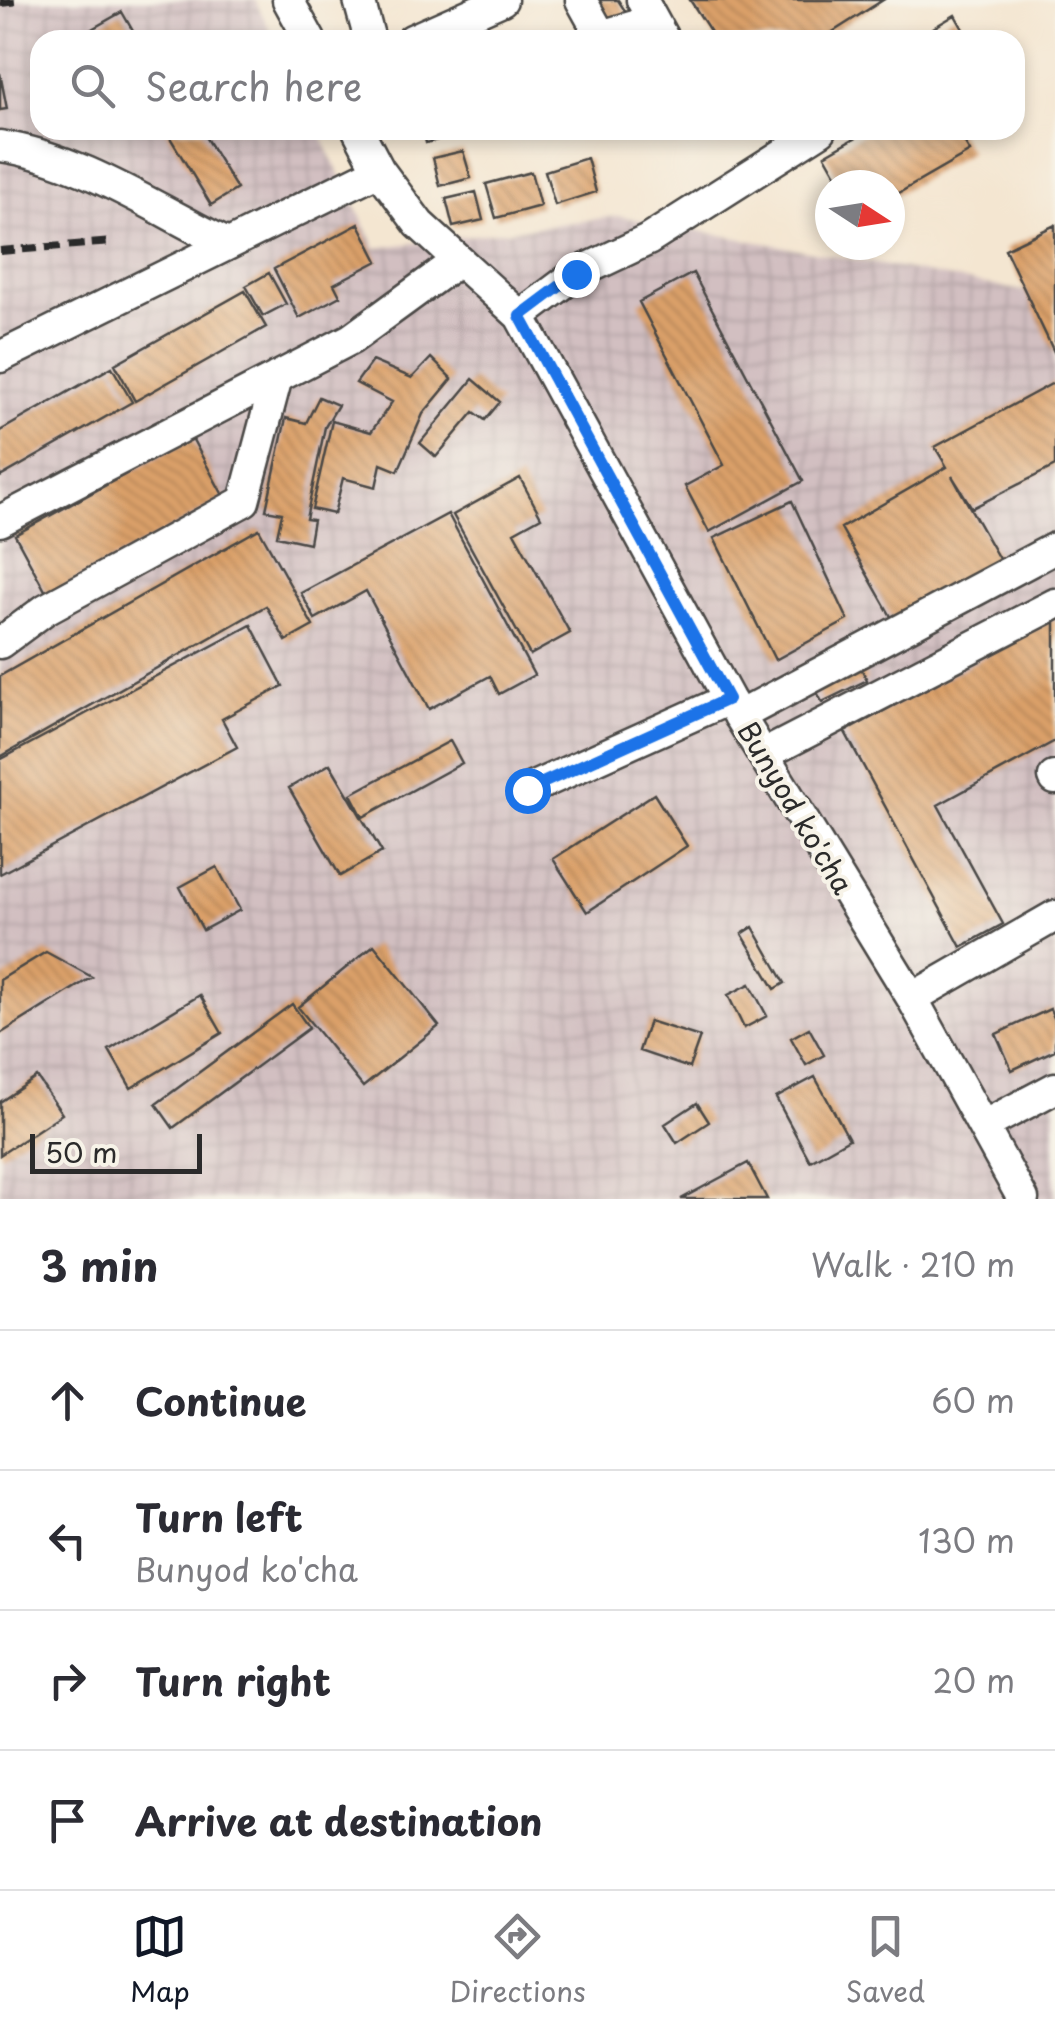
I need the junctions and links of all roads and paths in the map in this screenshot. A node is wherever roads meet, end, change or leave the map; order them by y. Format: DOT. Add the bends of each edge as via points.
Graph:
graph roads {
  1 [pos="288,0"];
  2 [pos="359,0"];
  3 [pos="502,0"];
  4 [pos="581,0"];
  5 [pos="653,20"];
  6 [pos="304,30"];
  7 [pos="367,30"];
  8 [pos="434,30"];
  9 [pos="598,30"];
  10 [pos="620,30"];
  11 [pos="363,140"];
  12 [pos="805,140"];
  13 [pos="0,146"];
  14 [pos="379,170"];
  15 [pos="225,243"];
  16 [pos="458,261"];
  17 [pos="520,316"];
  18 [pos="0,357"];
  19 [pos="277,378"];
  20 [pos="0,521"];
  21 [pos="1055,548"];
  22 [pos="1055,604"];
  23 [pos="0,642"];
  24 [pos="734,708"];
  25 [pos="763,755"];
  26 [pos="527,790"];
  27 [pos="1055,916"];
  28 [pos="912,998"];
  29 [pos="1055,1088"];
  30 [pos="983,1126"];
  31 [pos="1024,1199"];
  1 -- 6 [label="street"];
  2 -- 7 [label="street"];
  3 -- 8 [label="street"];
  4 -- 9 [label="street"];
  5 -- 10 [label="street"];
  11 -- 14 [label="street, Bunyod ko'cha"];
  12 -- 17 [label="street" via="648,240 576,274"];
  13 -- 15 [label="street" via="70,166"];
  14 -- 15 [label="street"];
  14 -- 16 [label="street, Bunyod ko'cha" via="419,224"];
  15 -- 18 [label="street"];
  16 -- 17 [label="street, Bunyod ko'cha"];
  16 -- 19 [label="street" via="351,339"];
  17 -- 24 [label="street, Bunyod ko'cha"];
  19 -- 20 [label="street"];
  19 -- 23 [label="street" via="244,502 46,609"];
  21 -- 24 [label="street"];
  22 -- 25 [label="street"];
  24 -- 25 [label="street, Bunyod ko'cha"];
  24 -- 26 [label="street"];
  25 -- 28 [label="street, Bunyod ko'cha"];
  27 -- 28 [label="street"];
  28 -- 30 [label="street, Bunyod ko'cha"];
  29 -- 30 [label="street"];
  30 -- 31 [label="street, Bunyod ko'cha"];
}
